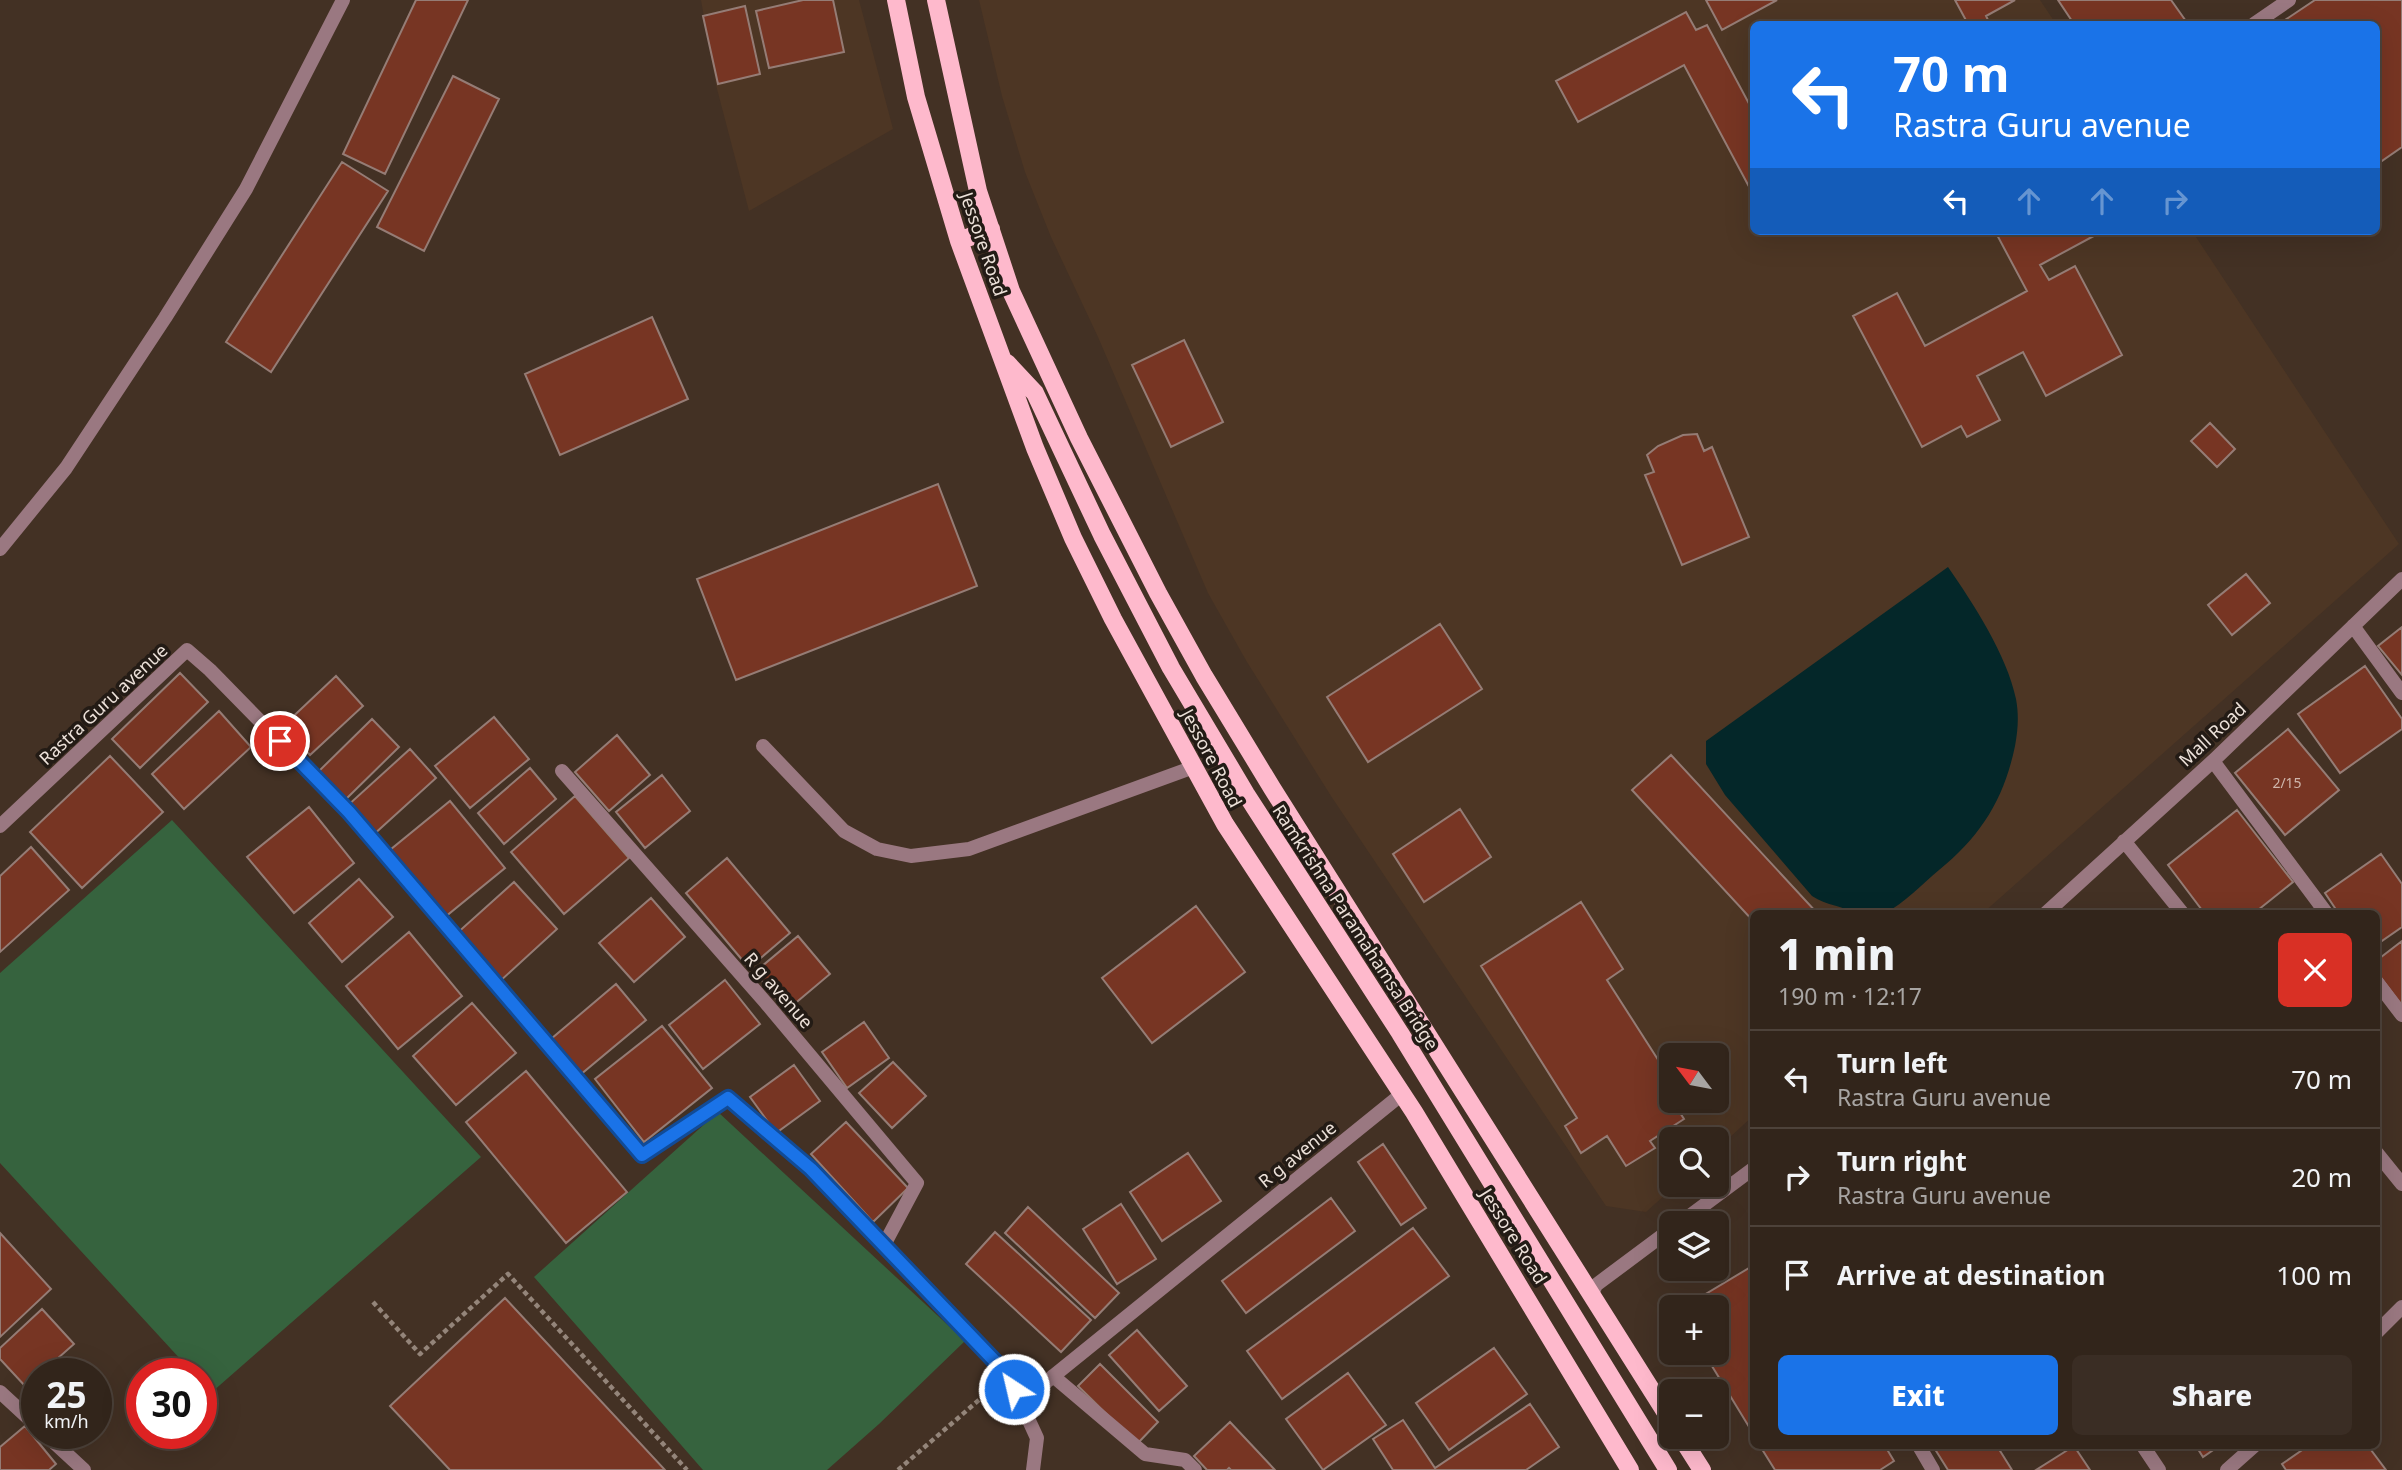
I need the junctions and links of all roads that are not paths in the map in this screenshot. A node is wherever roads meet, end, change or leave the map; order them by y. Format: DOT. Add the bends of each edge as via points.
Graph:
graph roads {
  1 [pos="343,0"];
  2 [pos="896,0"];
  3 [pos="936,0"];
  4 [pos="2289,0"];
  5 [pos="2258,21"];
  6 [pos="991,229"];
  7 [pos="959,241"];
  8 [pos="1029,330"];
  9 [pos="1001,356"];
  10 [pos="1035,393"];
  11 [pos="0,549"];
  12 [pos="2402,579"];
  13 [pos="2353,626"];
  14 [pos="2402,693"];
  15 [pos="762,746"];
  16 [pos="2213,761"];
  17 [pos="1194,767"];
  18 [pos="562,771"];
  19 [pos="0,826"];
  20 [pos="2124,841"];
  21 [pos="2049,910"];
  22 [pos="2180,910"];
  23 [pos="2324,910"];
  24 [pos="2380,986"];
  25 [pos="2402,1015"];
  26 [pos="1402,1094"];
  27 [pos="2380,1157"];
  28 [pos="1750,1171"];
  29 [pos="2402,1184"];
  30 [pos="1696,1211"];
  31 [pos="1659,1238"];
  32 [pos="884,1245"];
  33 [pos="1592,1294"];
  34 [pos="2402,1307"];
  35 [pos="2380,1330"];
  36 [pos="1053,1376"];
  37 [pos="0,1392"];
  38 [pos="1659,1402"];
  39 [pos="1020,1403"];
  40 [pos="21,1411"];
  41 [pos="61,1449"];
  42 [pos="1689,1449"];
  43 [pos="1921,1449"];
  44 [pos="2145,1449"];
  45 [pos="2251,1449"];
  46 [pos="84,1470"];
  47 [pos="1032,1470"];
  48 [pos="1195,1470"];
  49 [pos="1630,1470"];
  50 [pos="1668,1470"];
  51 [pos="1702,1470"];
  52 [pos="1933,1470"];
  53 [pos="2159,1470"];
  54 [pos="2227,1470"];
  1 -- 11 [label="street" via="246,190 66,468"];
  2 -- 7 [label="main road, Jessore Road" via="916,97"];
  3 -- 6 [label="main road, Jessore Road" via="978,191"];
  4 -- 5 [label="street"];
  6 -- 7 [label="main road"];
  6 -- 8 [label="main road, Jessore Road"];
  7 -- 9 [label="main road, Jessore Road"];
  8 -- 10 [label="main road"];
  8 -- 33 [label="main road, Jessore Road" via="1079,438 1204,676"];
  9 -- 10 [label="main road"];
  9 -- 17 [label="main road, Jessore Road" via="1073,538"];
  10 -- 50 [label="main road, Ramkrishna Paramahamsa Bridge" via="1171,668"];
  12 -- 13 [label="street, Mall Road"];
  13 -- 14 [label="street"];
  13 -- 16 [label="street, Mall Road"];
  15 -- 17 [label="street" via="844,831 877,849 911,856 969,849"];
  16 -- 20 [label="street, Mall Road"];
  16 -- 23 [label="street"];
  17 -- 26 [label="main road, Jessore Road" via="1225,824"];
  18 -- 32 [label="street, R g avenue" via="917,1183"];
  19 -- 32 [label="street, Rastra Guru avenue" via="187,650 349,812 642,1155 728,1098 811,1169"];
  20 -- 21 [label="street, Mall Road"];
  20 -- 22 [label="street"];
  24 -- 25 [label="street"];
  26 -- 36 [label="street, R g avenue"];
  26 -- 49 [label="main road, Jessore Road"];
  27 -- 29 [label="street"];
  28 -- 30 [label="street"];
  31 -- 33 [label="street" via="1596,1285"];
  32 -- 39 [label="street, Rastra Guru avenue" via="1008,1375"];
  33 -- 38 [label="main road, Jessore Road"];
  34 -- 35 [label="street"];
  36 -- 39 [label="street, R g avenue"];
  36 -- 48 [label="street" via="1145,1454 1185,1460"];
  37 -- 40 [label="street"];
  39 -- 47 [label="street, Rastra Guru avenue" via="1037,1438"];
  41 -- 46 [label="street"];
  42 -- 51 [label="main road"];
  43 -- 52 [label="street"];
  44 -- 53 [label="street"];
  45 -- 54 [label="street"];
}
